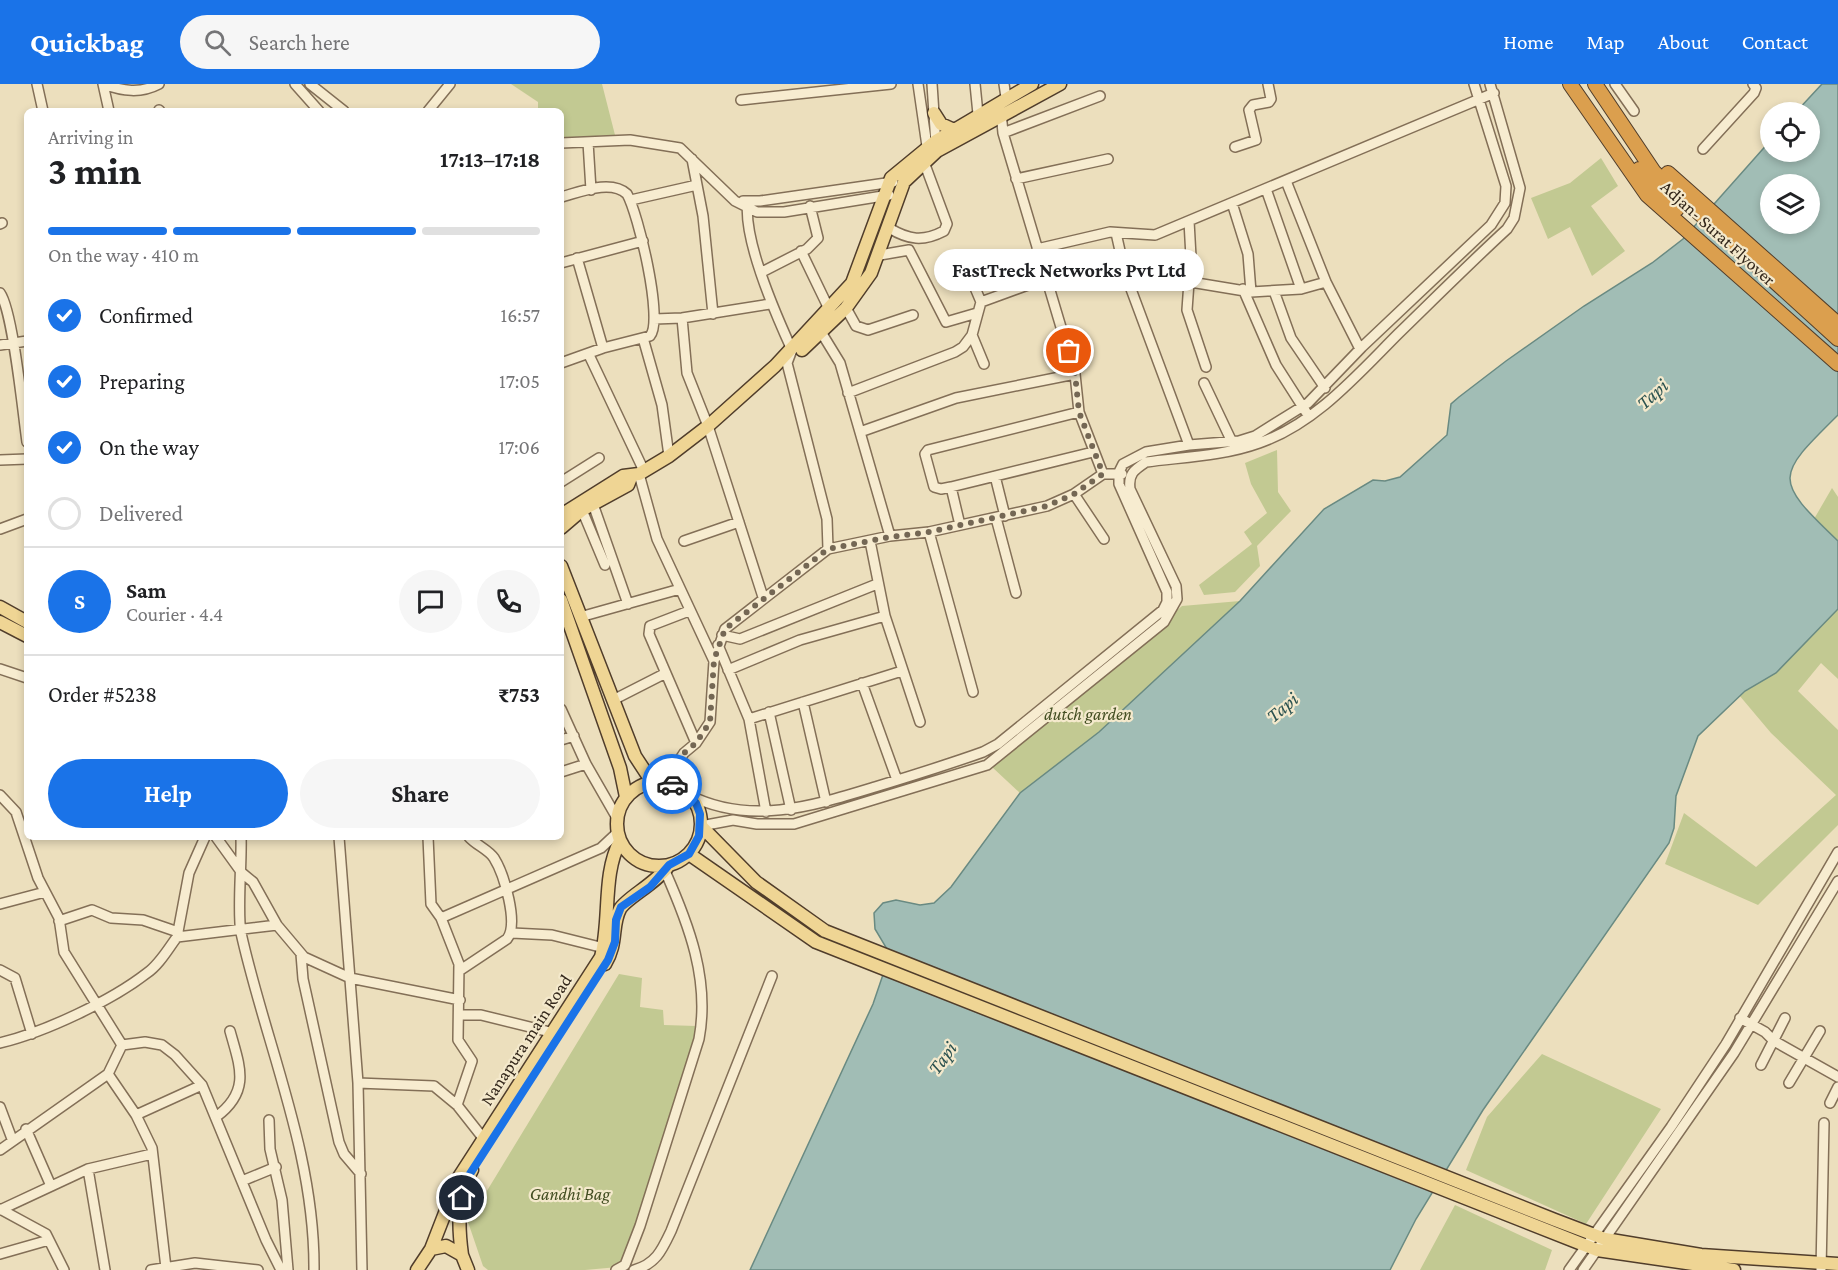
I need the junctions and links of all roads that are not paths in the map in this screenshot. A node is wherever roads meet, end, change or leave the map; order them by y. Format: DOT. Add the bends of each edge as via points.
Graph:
graph roads {
  1 [pos="37,84"];
  2 [pos="103,84"];
  3 [pos="159,84"];
  4 [pos="295,84"];
  5 [pos="310,84"];
  6 [pos="450,84"];
  7 [pos="891,84"];
  8 [pos="918,84"];
  9 [pos="932,84"];
  10 [pos="975,84"];
  11 [pos="1004,84"];
  12 [pos="1032,84"];
  13 [pos="1060,84"];
  14 [pos="1268,84"];
  15 [pos="1474,84"];
  16 [pos="1570,84"];
  17 [pos="1582,84"];
  18 [pos="1595,84"];
  19 [pos="1604,84"];
  20 [pos="1615,84"];
  21 [pos="1754,84"];
  22 [pos="1492,88"];
  23 [pos="1100,96"];
  24 [pos="1003,99"];
  25 [pos="1481,99"];
  26 [pos="741,100"];
  27 [pos="42,108"];
  28 [pos="108,108"];
  29 [pos="316,108"];
  30 [pos="340,108"];
  31 [pos="430,108"];
  32 [pos="1634,111"];
  33 [pos="934,113"];
  34 [pos="978,114"];
  35 [pos="1001,114"];
  36 [pos="954,130"];
  37 [pos="1003,133"];
  38 [pos="588,142"];
  39 [pos="564,144"];
  40 [pos="1235,147"];
  41 [pos="1703,149"];
  42 [pos="931,152"];
  43 [pos="692,159"];
  44 [pos="1108,159"];
  45 [pos="1016,179"];
  46 [pos="1286,181"];
  47 [pos="1655,181"];
  48 [pos="887,183"];
  49 [pos="697,185"];
  50 [pos="902,188"];
  51 [pos="1266,189"];
  52 [pos="591,190"];
  53 [pos="883,195"];
  54 [pos="564,196"];
  55 [pos="630,200"];
  56 [pos="1232,203"];
  57 [pos="747,204"];
  58 [pos="810,206"];
  59 [pos="1189,220"];
  60 [pos="888,228"];
  61 [pos="1116,233"];
  62 [pos="909,240"];
  63 [pos="643,241"];
  64 [pos="905,249"];
  65 [pos="1037,249"];
  66 [pos="801,251"];
  67 [pos="880,255"];
  68 [pos="962,257"];
  69 [pos="577,258"];
  70 [pos="564,261"];
  71 [pos="762,272"];
  72 [pos="1125,273"];
  73 [pos="1048,280"];
  74 [pos="1186,281"];
  75 [pos="1326,282"];
  76 [pos="1301,289"];
  77 [pos="1247,290"];
  78 [pos="1274,291"];
  79 [pos="0,293"];
  80 [pos="981,302"];
  81 [pos="770,303"];
  82 [pos="846,308"];
  83 [pos="831,313"];
  84 [pos="977,313"];
  85 [pos="713,314"];
  86 [pos="914,315"];
  87 [pos="682,318"];
  88 [pos="654,319"];
  89 [pos="4,322"];
  90 [pos="1838,324"];
  91 [pos="821,332"];
  92 [pos="972,335"];
  93 [pos="643,338"];
  94 [pos="1838,339"];
  95 [pos="24,341"];
  96 [pos="13,343"];
  97 [pos="0,345"];
  98 [pos="603,348"];
  99 [pos="1360,349"];
  100 [pos="792,350"];
  101 [pos="1838,352"];
  102 [pos="589,355"];
  103 [pos="564,362"];
  104 [pos="781,364"];
  105 [pos="984,364"];
  106 [pos="1838,364"];
  107 [pos="1206,367"];
  108 [pos="1075,374"];
  109 [pos="1204,383"];
  110 [pos="1325,388"];
  111 [pos="23,389"];
  112 [pos="848,393"];
  113 [pos="1302,407"];
  114 [pos="1079,412"];
  115 [pos="1309,416"];
  116 [pos="708,426"];
  117 [pos="860,432"];
  118 [pos="1232,442"];
  119 [pos="1190,445"];
  120 [pos="1093,452"];
  121 [pos="669,456"];
  122 [pos="0,458"];
  123 [pos="599,458"];
  124 [pos="24,459"];
  125 [pos="1119,472"];
  126 [pos="638,474"];
  127 [pos="1103,474"];
  128 [pos="995,476"];
  129 [pos="1130,476"];
  130 [pos="564,480"];
  131 [pos="951,487"];
  132 [pos="1074,494"];
  133 [pos="587,507"];
  134 [pos="564,512"];
  135 [pos="1000,517"];
  136 [pos="24,520"];
  137 [pos="739,522"];
  138 [pos="960,525"];
  139 [pos="564,526"];
  140 [pos="0,529"];
  141 [pos="929,532"];
  142 [pos="890,537"];
  143 [pos="1104,539"];
  144 [pos="684,541"];
  145 [pos="870,541"];
  146 [pos="828,549"];
  147 [pos="605,565"];
  148 [pos="564,574"];
  149 [pos="877,584"];
  150 [pos="680,589"];
  151 [pos="1017,593"];
  152 [pos="763,597"];
  153 [pos="628,604"];
  154 [pos="0,607"];
  155 [pos="564,609"];
  156 [pos="688,610"];
  157 [pos="885,616"];
  158 [pos="580,617"];
  159 [pos="24,620"];
  160 [pos="0,622"];
  161 [pos="24,634"];
  162 [pos="720,640"];
  163 [pos="714,660"];
  164 [pos="0,669"];
  165 [pos="728,670"];
  166 [pos="902,671"];
  167 [pos="664,674"];
  168 [pos="24,677"];
  169 [pos="862,683"];
  170 [pos="973,692"];
  171 [pos="615,699"];
  172 [pos="803,702"];
  173 [pos="769,712"];
  174 [pos="564,715"];
  175 [pos="748,719"];
  176 [pos="920,722"];
  177 [pos="574,736"];
  178 [pos="564,739"];
  179 [pos="696,743"];
  180 [pos="586,764"];
  181 [pos="564,771"];
  182 [pos="897,780"];
  183 [pos="659,782"];
  184 [pos="0,795"];
  185 [pos="689,795"];
  186 [pos="626,797"];
  187 [pos="826,802"];
  188 [pos="791,810"];
  189 [pos="766,812"];
  190 [pos="616,818"];
  191 [pos="701,826"];
  192 [pos="24,836"];
  193 [pos="619,837"];
  194 [pos="25,840"];
  195 [pos="204,840"];
  196 [pos="218,840"];
  197 [pos="241,840"];
  198 [pos="339,840"];
  199 [pos="428,840"];
  200 [pos="472,840"];
  201 [pos="1838,852"];
  202 [pos="689,854"];
  203 [pos="667,868"];
  204 [pos="242,873"];
  205 [pos="1838,881"];
  206 [pos="505,890"];
  207 [pos="45,892"];
  208 [pos="0,904"];
  209 [pos="441,918"];
  210 [pos="59,921"];
  211 [pos="277,926"];
  212 [pos="241,930"];
  213 [pos="512,933"];
  214 [pos="178,935"];
  215 [pos="604,948"];
  216 [pos="301,954"];
  217 [pos="0,970"];
  218 [pos="459,971"];
  219 [pos="772,976"];
  220 [pos="350,978"];
  221 [pos="460,1000"];
  222 [pos="96,1004"];
  223 [pos="459,1015"];
  224 [pos="1740,1018"];
  225 [pos="1785,1018"];
  226 [pos="1752,1025"];
  227 [pos="230,1031"];
  228 [pos="550,1032"];
  229 [pos="1820,1032"];
  230 [pos="32,1034"];
  231 [pos="1774,1041"];
  232 [pos="0,1043"];
  233 [pos="122,1045"];
  234 [pos="1804,1058"];
  235 [pos="1761,1065"];
  236 [pos="108,1074"];
  237 [pos="1838,1077"];
  238 [pos="358,1083"];
  239 [pos="1789,1083"];
  240 [pos="202,1085"];
  241 [pos="1838,1087"];
  242 [pos="1830,1103"];
  243 [pos="457,1105"];
  244 [pos="0,1107"];
  245 [pos="136,1115"];
  246 [pos="216,1117"];
  247 [pos="269,1120"];
  248 [pos="1824,1123"];
  249 [pos="26,1129"];
  250 [pos="483,1138"];
  251 [pos="12,1139"];
  252 [pos="0,1150"];
  253 [pos="152,1154"];
  254 [pos="276,1167"];
  255 [pos="88,1169"];
  256 [pos="360,1174"];
  257 [pos="242,1181"];
  258 [pos="51,1186"];
  259 [pos="0,1209"];
  260 [pos="1552,1226"];
  261 [pos="1592,1234"];
  262 [pos="1605,1239"];
  263 [pos="49,1240"];
  264 [pos="1585,1246"];
  265 [pos="431,1249"];
  266 [pos="1597,1250"];
  267 [pos="0,1254"];
  268 [pos="462,1255"];
  269 [pos="1838,1264"];
  270 [pos="1821,1267"];
  271 [pos="166,1268"];
  272 [pos="64,1270"];
  273 [pos="105,1270"];
  274 [pos="151,1270"];
  275 [pos="258,1270"];
  276 [pos="281,1270"];
  277 [pos="288,1270"];
  278 [pos="314,1270"];
  279 [pos="362,1270"];
  280 [pos="417,1270"];
  281 [pos="468,1270"];
  282 [pos="616,1270"];
  283 [pos="634,1270"];
  284 [pos="1569,1270"];
  285 [pos="1583,1270"];
  286 [pos="1733,1270"];
  1 -- 27 [label="street"];
  2 -- 3 [label="street" via="133,91"];
  2 -- 28 [label="street"];
  4 -- 29 [label="street"];
  5 -- 30 [label="street"];
  6 -- 31 [label="street"];
  7 -- 26 [label="street"];
  8 -- 42 [label="street"];
  9 -- 33 [label="street"];
  10 -- 34 [label="street"];
  11 -- 24 [label="street"];
  12 -- 24 [label="main road"];
  13 -- 35 [label="main road"];
  14 -- 40 [label="street" via="1269,102 1253,105 1249,110 1256,140"];
  15 -- 25 [label="street"];
  16 -- 106 [label="highway, Adjan- Surat Flyover" via="1647,195"];
  17 -- 47 [label="highway"];
  18 -- 47 [label="highway"];
  19 -- 90 [label="highway, Adjan- Surat Flyover" via="1659,165"];
  20 -- 32 [label="street"];
  21 -- 41 [label="street" via="1754,93"];
  22 -- 25 [label="street"];
  22 -- 115 [label="street" via="1520,188 1514,218 1353,379"];
  23 -- 37 [label="street"];
  24 -- 34 [label="main road"];
  24 -- 35 [label="street"];
  25 -- 46 [label="street"];
  25 -- 99 [label="street" via="1506,186 1502,212"];
  33 -- 36 [label="main road" via="941,124"];
  33 -- 42 [label="street"];
  34 -- 36 [label="main road"];
  35 -- 37 [label="street"];
  35 -- 42 [label="main road"];
  36 -- 42 [label="main road"];
  37 -- 45 [label="street"];
  38 -- 39 [label="street"];
  38 -- 43 [label="street" via="630,140 680,148"];
  38 -- 52 [label="street"];
  42 -- 48 [label="main road"];
  42 -- 50 [label="main road"];
  42 -- 62 [label="street" via="947,224 936,236"];
  43 -- 49 [label="street"];
  43 -- 57 [label="street" via="735,201"];
  44 -- 45 [label="street"];
  45 -- 65 [label="street"];
  46 -- 51 [label="street"];
  46 -- 75 [label="street"];
  47 -- 94 [label="highway"];
  47 -- 101 [label="highway" via="1740,268"];
  48 -- 50 [label="street"];
  48 -- 53 [label="main road"];
  48 -- 57 [label="street"];
  49 -- 55 [label="street"];
  49 -- 85 [label="street"];
  50 -- 53 [label="street"];
  50 -- 60 [label="main road"];
  51 -- 56 [label="street"];
  51 -- 76 [label="street"];
  52 -- 54 [label="street"];
  52 -- 55 [label="street" via="621,189"];
  53 -- 58 [label="street"];
  53 -- 83 [label="main road" via="857,272"];
  55 -- 63 [label="street"];
  56 -- 59 [label="street"];
  56 -- 77 [label="street" via="1248,254"];
  57 -- 58 [label="street" via="772,213"];
  57 -- 71 [label="street" via="747,222"];
  58 -- 66 [label="street" via="818,238"];
  59 -- 61 [label="street" via="1155,235"];
  59 -- 74 [label="street" via="1191,256 1184,271"];
  60 -- 62 [label="street"];
  60 -- 67 [label="main road"];
  61 -- 65 [label="street"];
  61 -- 72 [label="street"];
  62 -- 64 [label="street"];
  63 -- 69 [label="street"];
  63 -- 88 [label="street"];
  64 -- 67 [label="street"];
  64 -- 84 [label="street" via="913,255 946,322"];
  65 -- 73 [label="street"];
  66 -- 71 [label="street"];
  66 -- 83 [label="street"];
  67 -- 82 [label="main road"];
  68 -- 80 [label="street"];
  69 -- 70 [label="street"];
  69 -- 98 [label="street"];
  71 -- 81 [label="street"];
  72 -- 73 [label="street" via="1100,267"];
  72 -- 74 [label="street"];
  72 -- 119 [label="street"];
  73 -- 80 [label="street"];
  73 -- 108 [label="street"];
  74 -- 77 [label="street"];
  74 -- 107 [label="street" via="1186,310"];
  75 -- 76 [label="street"];
  75 -- 99 [label="street"];
  76 -- 78 [label="street"];
  77 -- 78 [label="street"];
  77 -- 113 [label="street" via="1276,365"];
  78 -- 110 [label="street" via="1291,338"];
  79 -- 89 [label="street"];
  80 -- 84 [label="street"];
  81 -- 85 [label="street"];
  81 -- 100 [label="street"];
  82 -- 83 [label="main road"];
  82 -- 86 [label="street" via="856,326 868,330"];
  83 -- 91 [label="main road"];
  83 -- 100 [label="main road"];
  84 -- 92 [label="street"];
  85 -- 87 [label="street"];
  87 -- 88 [label="street"];
  87 -- 116 [label="street" via="687,373"];
  88 -- 93 [label="street" via="653,332"];
  89 -- 96 [label="street"];
  91 -- 104 [label="main road"];
  91 -- 112 [label="street" via="840,363"];
  92 -- 105 [label="street"];
  92 -- 112 [label="street" via="955,352"];
  93 -- 98 [label="street"];
  93 -- 121 [label="street" via="658,391"];
  95 -- 96 [label="street"];
  96 -- 97 [label="street"];
  96 -- 111 [label="street"];
  98 -- 102 [label="street"];
  99 -- 110 [label="street"];
  100 -- 104 [label="main road"];
  102 -- 103 [label="street"];
  102 -- 126 [label="street"];
  104 -- 116 [label="main road"];
  104 -- 146 [label="street" via="827,519"];
  108 -- 114 [label="street"];
  108 -- 117 [label="street" via="956,398"];
  109 -- 118 [label="street"];
  110 -- 113 [label="street"];
  112 -- 117 [label="street"];
  113 -- 115 [label="street"];
  113 -- 118 [label="street" via="1255,436"];
  114 -- 120 [label="street"];
  114 -- 131 [label="street" via="925,451 934,487"];
  115 -- 129 [label="street" via="1259,443 1231,451 1146,462"];
  116 -- 121 [label="main road"];
  116 -- 137 [label="street"];
  117 -- 142 [label="street"];
  118 -- 119 [label="street"];
  119 -- 125 [label="street" via="1146,452 1128,460"];
  120 -- 127 [label="street"];
  120 -- 128 [label="street"];
  121 -- 126 [label="main road"];
  122 -- 124 [label="street"];
  123 -- 130 [label="street"];
  125 -- 127 [label="street"];
  125 -- 129 [label="street"];
  125 -- 182 [label="street" via="1119,484 1167,592 1166,606 990,748"];
  126 -- 133 [label="main road" via="628,485"];
  126 -- 134 [label="main road" via="623,476"];
  126 -- 150 [label="street" via="657,538"];
  127 -- 132 [label="street"];
  128 -- 131 [label="street"];
  128 -- 135 [label="street"];
  129 -- 191 [label="street" via="1130,489 1176,586 1173,611 1001,755 978,768 794,824 733,820"];
  131 -- 138 [label="street"];
  132 -- 135 [label="street" via="1047,506"];
  132 -- 143 [label="street"];
  133 -- 139 [label="main road"];
  133 -- 147 [label="street"];
  133 -- 153 [label="street"];
  135 -- 138 [label="street"];
  135 -- 151 [label="street"];
  136 -- 140 [label="street"];
  137 -- 144 [label="street"];
  137 -- 152 [label="street"];
  138 -- 141 [label="street"];
  141 -- 142 [label="street"];
  141 -- 170 [label="street"];
  142 -- 145 [label="street"];
  145 -- 146 [label="street"];
  145 -- 149 [label="street"];
  146 -- 152 [label="street"];
  148 -- 158 [label="main road"];
  149 -- 157 [label="street"];
  149 -- 162 [label="street" via="740,639"];
  150 -- 153 [label="street"];
  150 -- 156 [label="street"];
  152 -- 162 [label="street" via="725,629"];
  153 -- 158 [label="street"];
  154 -- 159 [label="main road"];
  155 -- 186 [label="main road" via="620,768"];
  156 -- 163 [label="street"];
  156 -- 167 [label="street" via="650,626"];
  157 -- 165 [label="street" via="800,640"];
  157 -- 166 [label="street"];
  158 -- 171 [label="main road"];
  160 -- 161 [label="main road"];
  162 -- 163 [label="street"];
  162 -- 165 [label="street"];
  163 -- 179 [label="street" via="710,722"];
  164 -- 168 [label="street"];
  165 -- 175 [label="street"];
  166 -- 169 [label="street"];
  166 -- 176 [label="street"];
  167 -- 171 [label="street"];
  167 -- 179 [label="street"];
  169 -- 172 [label="street"];
  169 -- 182 [label="street"];
  171 -- 183 [label="main road" via="635,756"];
  172 -- 173 [label="street"];
  172 -- 187 [label="street"];
  173 -- 175 [label="street"];
  173 -- 188 [label="street"];
  174 -- 177 [label="street"];
  175 -- 189 [label="street"];
  177 -- 178 [label="street"];
  177 -- 180 [label="street"];
  179 -- 183 [label="street"];
  180 -- 181 [label="street"];
  180 -- 190 [label="street"];
  182 -- 187 [label="street"];
  183 -- 185 [label="main road" via="680,787"];
  183 -- 186 [label="main road" via="634,790"];
  184 -- 192 [label="street" via="16,812"];
  185 -- 189 [label="street" via="714,807"];
  185 -- 191 [label="main road" via="698,808"];
  186 -- 190 [label="main road"];
  187 -- 188 [label="street"];
  188 -- 189 [label="street"];
  190 -- 193 [label="main road"];
  191 -- 202 [label="main road"];
  191 -- 260 [label="main road" via="756,882 825,931"];
  193 -- 203 [label="main road" via="635,859"];
  193 -- 206 [label="street"];
  193 -- 215 [label="main road, Nanapura main Road" via="611,863"];
  194 -- 207 [label="street"];
  195 -- 214 [label="street" via="189,873"];
  196 -- 204 [label="street"];
  197 -- 204 [label="street"];
  198 -- 220 [label="street"];
  199 -- 209 [label="street" via="430,904"];
  200 -- 206 [label="street" via="493,855"];
  201 -- 224 [label="street"];
  202 -- 203 [label="main road"];
  202 -- 260 [label="main road" via="816,942"];
  203 -- 268 [label="main road, Nanapura main Road" via="650,887 621,907 608,960 466,1180 459,1219"];
  203 -- 282 [label="street" via="699,964 703,1019 640,1226 626,1265"];
  204 -- 211 [label="street" via="253,882"];
  204 -- 212 [label="street"];
  205 -- 226 [label="street"];
  206 -- 209 [label="street"];
  206 -- 213 [label="street"];
  207 -- 208 [label="street"];
  207 -- 210 [label="street"];
  209 -- 218 [label="street"];
  210 -- 214 [label="street" via="92,910 111,918 143,920"];
  210 -- 222 [label="street" via="64,952"];
  211 -- 212 [label="street"];
  211 -- 216 [label="street"];
  212 -- 214 [label="street"];
  212 -- 278 [label="street" via="306,1171"];
  213 -- 215 [label="street" via="552,935"];
  213 -- 218 [label="street"];
  214 -- 222 [label="street" via="149,972"];
  215 -- 228 [label="main road, Nanapura main Road" via="602,957"];
  216 -- 220 [label="street"];
  216 -- 256 [label="street" via="339,1142"];
  217 -- 230 [label="street" via="15,978"];
  218 -- 221 [label="street"];
  219 -- 283 [label="street" via="671,1231 652,1263"];
  220 -- 221 [label="street"];
  220 -- 238 [label="street"];
  221 -- 223 [label="street"];
  222 -- 230 [label="street"];
  222 -- 233 [label="street"];
  223 -- 228 [label="street" via="481,1015"];
  223 -- 243 [label="street" via="458,1040 472,1061"];
  224 -- 226 [label="street"];
  224 -- 261 [label="street" via="1671,1127"];
  225 -- 231 [label="street"];
  226 -- 231 [label="street"];
  226 -- 262 [label="street"];
  227 -- 246 [label="street" via="240,1087 234,1101"];
  228 -- 250 [label="main road, Nanapura main Road"];
  229 -- 234 [label="street"];
  230 -- 232 [label="street"];
  231 -- 234 [label="street"];
  231 -- 235 [label="street"];
  233 -- 236 [label="street"];
  233 -- 240 [label="street" via="162,1045"];
  234 -- 237 [label="street"];
  234 -- 239 [label="street"];
  236 -- 245 [label="street"];
  236 -- 249 [label="street"];
  238 -- 243 [label="street" via="434,1086"];
  238 -- 256 [label="street"];
  240 -- 245 [label="street"];
  240 -- 246 [label="street"];
  241 -- 242 [label="street"];
  243 -- 250 [label="street"];
  244 -- 251 [label="street"];
  245 -- 253 [label="street"];
  246 -- 257 [label="street"];
  247 -- 254 [label="street" via="270,1149"];
  248 -- 270 [label="street"];
  249 -- 251 [label="street"];
  249 -- 258 [label="street"];
  250 -- 265 [label="main road, Nanapura main Road" via="459,1177"];
  251 -- 252 [label="street"];
  253 -- 255 [label="street"];
  253 -- 271 [label="street"];
  254 -- 257 [label="street"];
  254 -- 277 [label="street"];
  255 -- 258 [label="street"];
  255 -- 273 [label="street"];
  256 -- 279 [label="street"];
  257 -- 276 [label="street"];
  258 -- 259 [label="street"];
  259 -- 263 [label="street" via="42,1230"];
  260 -- 261 [label="main road"];
  260 -- 264 [label="main road"];
  261 -- 262 [label="main road"];
  261 -- 264 [label="street"];
  262 -- 266 [label="street"];
  262 -- 270 [label="main road" via="1701,1255"];
  263 -- 267 [label="street"];
  263 -- 272 [label="street"];
  264 -- 266 [label="main road"];
  264 -- 284 [label="street"];
  265 -- 268 [label="main road" via="446,1246"];
  265 -- 280 [label="main road, Nanapura main Road"];
  266 -- 285 [label="street"];
  266 -- 286 [label="main road"];
  268 -- 281 [label="main road, Nanapura main Road"];
  269 -- 270 [label="main road"];
  271 -- 274 [label="street"];
  271 -- 275 [label="street" via="195,1263"];
}
